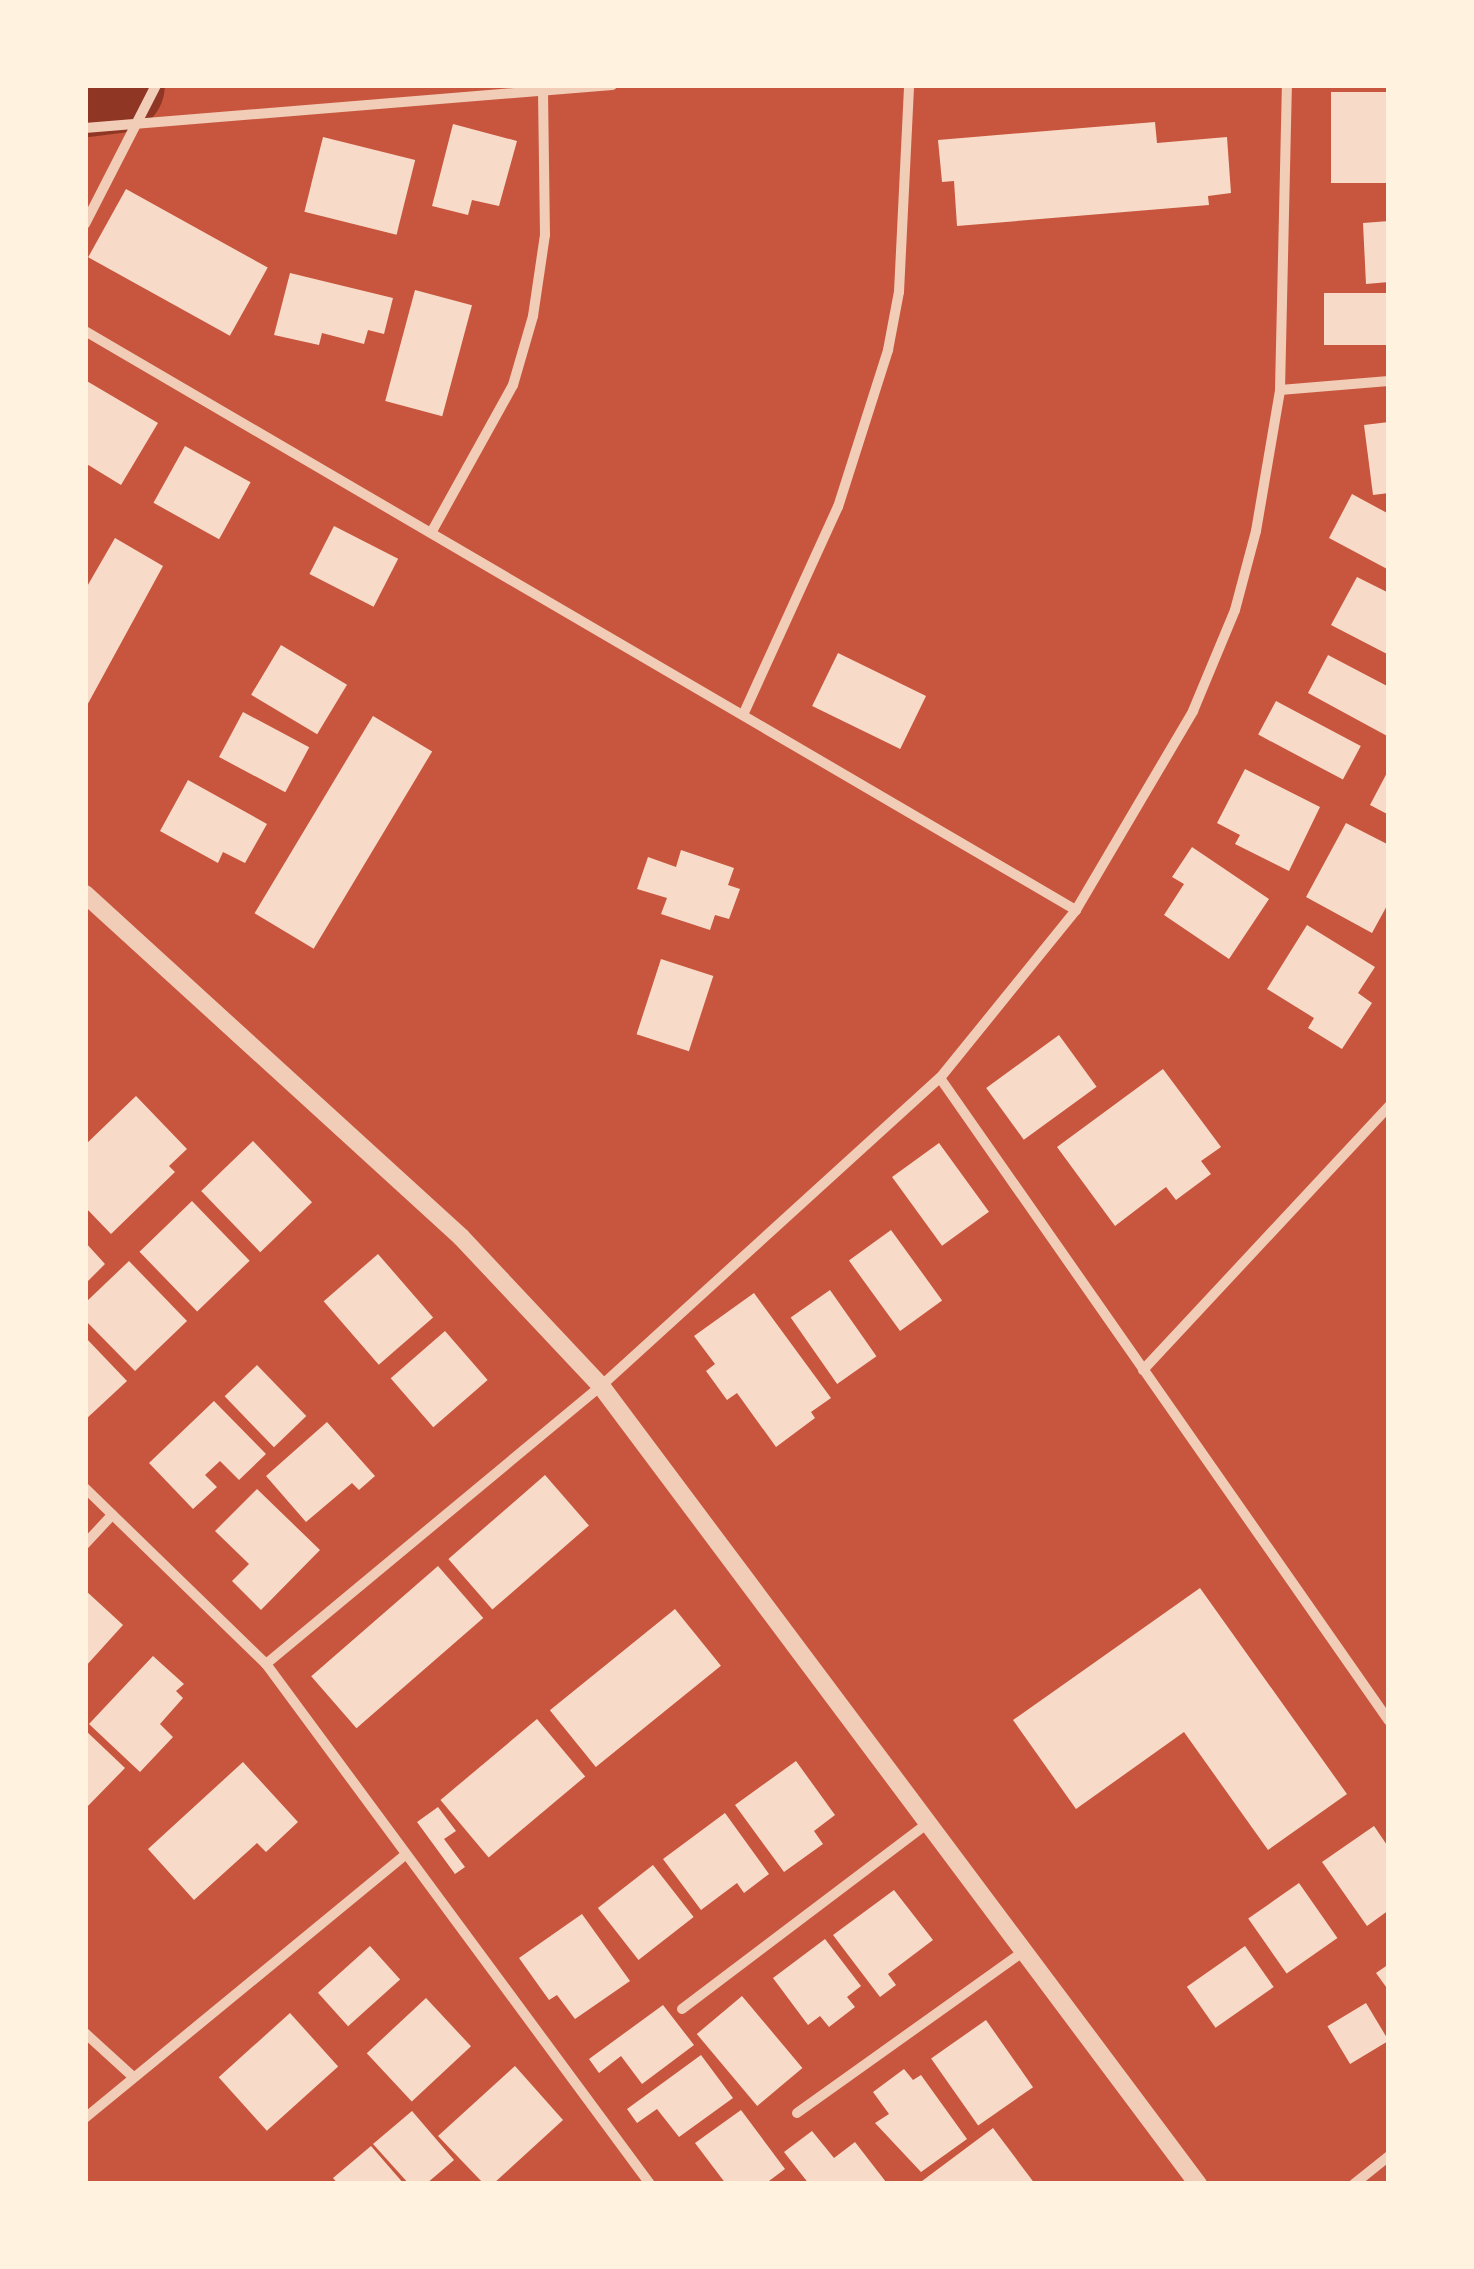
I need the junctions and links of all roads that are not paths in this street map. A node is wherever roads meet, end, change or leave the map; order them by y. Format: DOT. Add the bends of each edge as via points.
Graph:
graph roads {
  1 [pos="156,85"];
  2 [pos="612,85"];
  3 [pos="909,85"];
  4 [pos="1286,85"];
  5 [pos="543,91"];
  6 [pos="141,124"];
  7 [pos="85,128"];
  8 [pos="85,224"];
  9 [pos="85,330"];
  10 [pos="1389,381"];
  11 [pos="1280,390"];
  12 [pos="431,533"];
  13 [pos="743,715"];
  14 [pos="85,894"];
  15 [pos="1076,910"];
  16 [pos="940,1078"];
  17 [pos="1389,1106"];
  18 [pos="1143,1370"];
  19 [pos="602,1386"];
  20 [pos="85,1488"];
  21 [pos="112,1515"];
  22 [pos="85,1544"];
  23 [pos="266,1664"];
  24 [pos="1389,1721"];
  25 [pos="928,1822"];
  26 [pos="405,1856"];
  27 [pos="1024,1951"];
  28 [pos="682,2009"];
  29 [pos="85,2033"];
  30 [pos="131,2075"];
  31 [pos="797,2113"];
  32 [pos="85,2118"];
  33 [pos="1389,2156"];
  34 [pos="650,2184"];
  35 [pos="1198,2184"];
  36 [pos="1354,2184"];
  1 -- 6 [label="street"];
  2 -- 5 [label="street"];
  3 -- 13 [label="street" via="899,292 888,350 838,507"];
  4 -- 11 [label="street"];
  5 -- 6 [label="street"];
  5 -- 12 [label="street" via="545,236 533,316 513,384"];
  6 -- 7 [label="street"];
  6 -- 8 [label="street"];
  9 -- 12 [label="street"];
  10 -- 11 [label="street"];
  11 -- 15 [label="street" via="1235,610 1192,711"];
  12 -- 13 [label="street"];
  13 -- 15 [label="street"];
  14 -- 19 [label="street" via="461,1238"];
  15 -- 16 [label="street"];
  16 -- 18 [label="street"];
  16 -- 19 [label="street"];
  17 -- 18 [label="street"];
  18 -- 24 [label="street"];
  19 -- 23 [label="street"];
  19 -- 25 [label="street"];
  20 -- 21 [label="street"];
  21 -- 22 [label="street"];
  21 -- 23 [label="street"];
  23 -- 26 [label="street"];
  25 -- 27 [label="street"];
  25 -- 28 [label="street"];
  26 -- 30 [label="street"];
  26 -- 34 [label="street"];
  27 -- 31 [label="street"];
  27 -- 35 [label="street"];
  29 -- 30 [label="street"];
  30 -- 32 [label="street"];
  33 -- 36 [label="street"];
}
